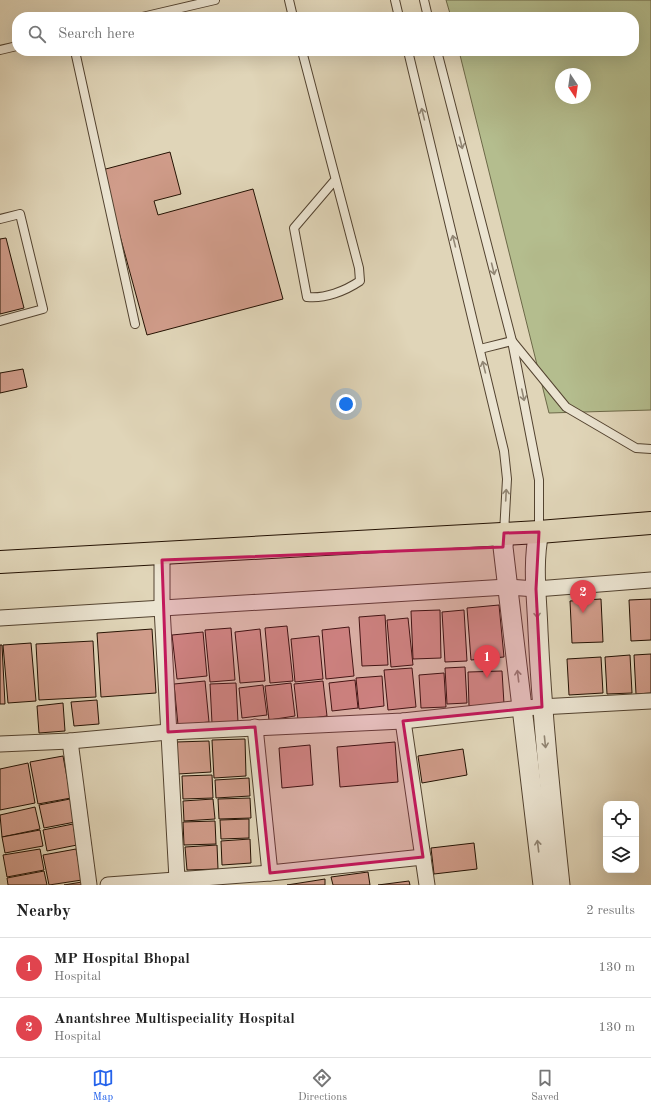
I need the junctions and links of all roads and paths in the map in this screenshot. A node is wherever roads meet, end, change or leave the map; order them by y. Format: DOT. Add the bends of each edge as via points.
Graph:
graph roads {
  1 [pos="215,0"];
  2 [pos="289,0"];
  3 [pos="395,0"];
  4 [pos="424,0"];
  5 [pos="163,12"];
  6 [pos="292,12"];
  7 [pos="398,12"];
  8 [pos="427,12"];
  9 [pos="12,47"];
  10 [pos="0,50"];
  11 [pos="76,56"];
  12 [pos="303,56"];
  13 [pos="409,56"];
  14 [pos="438,56"];
  15 [pos="335,180"];
  16 [pos="0,219"];
  17 [pos="0,321"];
  18 [pos="135,324"];
  19 [pos="512,341"];
  20 [pos="480,349"];
  21 [pos="651,449"];
  22 [pos="651,523"];
  23 [pos="651,536"];
  24 [pos="537,538"];
  25 [pos="503,540"];
  26 [pos="162,560"];
  27 [pos="0,562"];
  28 [pos="0,570"];
  29 [pos="651,580"];
  30 [pos="507,587"];
  31 [pos="536,589"];
  32 [pos="162,608"];
  33 [pos="0,618"];
  34 [pos="651,701"];
  35 [pos="542,707"];
  36 [pos="522,708"];
  37 [pos="403,721"];
  38 [pos="255,727"];
  39 [pos="168,732"];
  40 [pos="70,741"];
  41 [pos="0,744"];
  42 [pos="423,857"];
  43 [pos="270,873"];
  44 [pos="177,879"];
  45 [pos="90,885"];
  46 [pos="108,885"];
  47 [pos="427,885"];
  48 [pos="543,885"];
  49 [pos="560,885"];
  1 -- 5 [label="lane"];
  2 -- 6 [label="lane"];
  3 -- 7 [label="lane"];
  4 -- 8 [label="lane"];
  9 -- 10 [label="lane"];
  11 -- 18 [label="lane"];
  12 -- 15 [label="lane"];
  20 -- 13 [label="lane, one-way"];
  14 -- 19 [label="lane, one-way"];
  15 -- 15 [label="lane" via="359,268 360,281 348,289 317,298 307,297 294,228"];
  16 -- 17 [label="lane" via="20,214 43,309"];
  19 -- 20 [label="lane"];
  19 -- 21 [label="lane" via="566,407 636,448"];
  19 -- 24 [label="lane, one-way" via="539,480"];
  25 -- 20 [label="lane, one-way" via="507,479 504,451"];
  22 -- 24 [label="main road"];
  23 -- 24 [label="main road"];
  24 -- 25 [label="main road"];
  24 -- 31 [label="street"];
  25 -- 26 [label="main road"];
  25 -- 27 [label="main road"];
  25 -- 30 [label="street"];
  26 -- 28 [label="main road"];
  26 -- 32 [label="street"];
  29 -- 31 [label="street"];
  30 -- 31 [label="street"];
  30 -- 32 [label="street"];
  36 -- 30 [label="street, one-way"];
  31 -- 35 [label="street, one-way"];
  32 -- 33 [label="street"];
  32 -- 39 [label="street"];
  34 -- 35 [label="street"];
  35 -- 36 [label="street"];
  35 -- 49 [label="street, one-way"];
  36 -- 37 [label="street"];
  48 -- 36 [label="street, one-way"];
  37 -- 38 [label="street"];
  37 -- 42 [label="street"];
  38 -- 39 [label="street"];
  38 -- 43 [label="street"];
  39 -- 40 [label="street"];
  39 -- 44 [label="street"];
  40 -- 41 [label="street"];
  40 -- 45 [label="street"];
  42 -- 43 [label="street"];
  42 -- 47 [label="street"];
  43 -- 44 [label="street"];
  44 -- 46 [label="street"];
}
